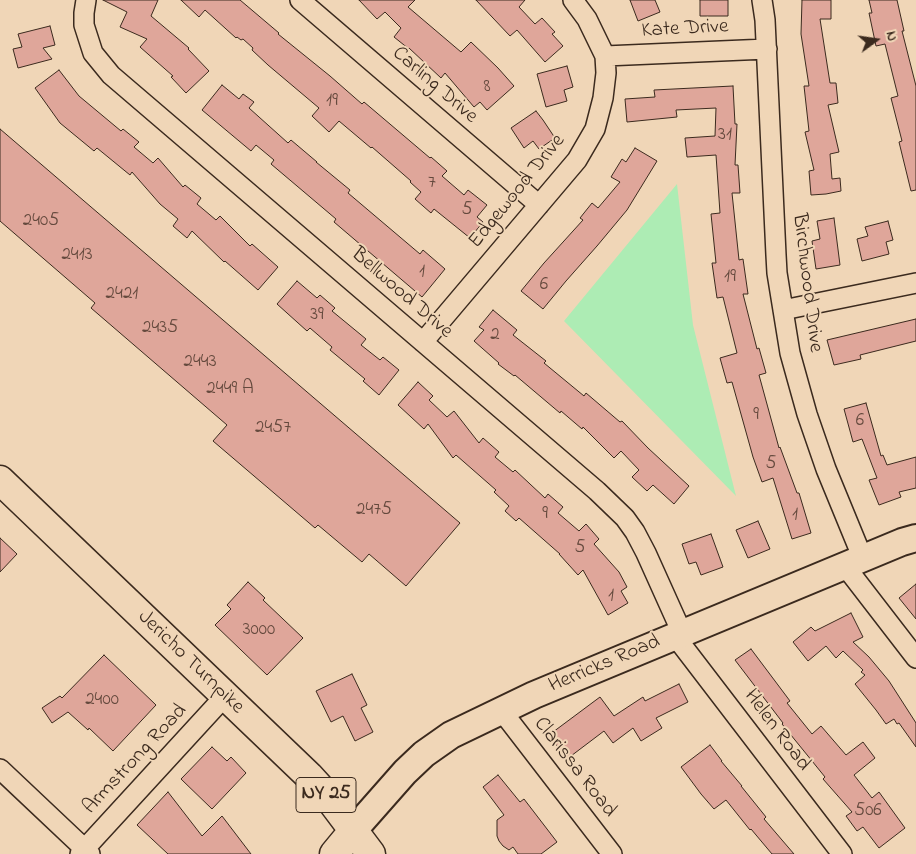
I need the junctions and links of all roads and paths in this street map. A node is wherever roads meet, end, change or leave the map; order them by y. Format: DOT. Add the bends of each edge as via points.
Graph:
graph roads {
  1 [pos="86,0"];
  2 [pos="300,0"];
  3 [pos="573,0"];
  4 [pos="762,0"];
  5 [pos="767,49"];
  6 [pos="605,56"];
  7 [pos="539,205"];
  8 [pos="916,283"];
  9 [pos="783,310"];
  10 [pos="423,342"];
  11 [pos="0,480"];
  12 [pos="916,538"];
  13 [pos="854,563"];
  14 [pos="679,635"];
  15 [pos="916,658"];
  16 [pos="225,696"];
  17 [pos="501,710"];
  18 [pos="0,769"];
  19 [pos="353,831"];
  20 [pos="85,852"];
  21 [pos="334,854"];
  22 [pos="371,854"];
  23 [pos="612,854"];
  24 [pos="842,854"];
  1 -- 10 [label="street, Bellwood Drive" via="84,25 93,53 111,75"];
  2 -- 7 [label="street, Carling Drive"];
  3 -- 6 [label="street, Edgewood Drive" via="587,19"];
  4 -- 5 [label="street, Birchwood Drive"];
  5 -- 6 [label="street, Kate Drive"];
  5 -- 9 [label="street, Birchwood Drive" via="776,255"];
  6 -- 7 [label="street, Edgewood Drive" via="603,98 594,129 577,160"];
  7 -- 10 [label="street, Edgewood Drive"];
  8 -- 9 [label="street"];
  9 -- 13 [label="street, Birchwood Drive" via="790,353 807,414"];
  10 -- 14 [label="street, Bellwood Drive" via="625,518 646,552"];
  11 -- 16 [label="main road, Jericho Turnpike / NY 25"];
  12 -- 13 [label="main road, Herricks Road"];
  13 -- 14 [label="main road, Herricks Road"];
  13 -- 15 [label="street, Birchwood Drive"];
  14 -- 17 [label="main road, Herricks Road"];
  14 -- 24 [label="street, Helen Road"];
  16 -- 19 [label="main road, Jericho Turnpike / NY 25" via="318,785"];
  16 -- 20 [label="street, Armstrong Road"];
  17 -- 19 [label="main road, Herricks Road" via="451,735 424,754"];
  17 -- 23 [label="street, Clarissa Road"];
  18 -- 20 [label="street"];
  19 -- 21 [label="main road, Herricks Road"];
  19 -- 22 [label="main road, Jericho Turnpike / NY 25"];
}
